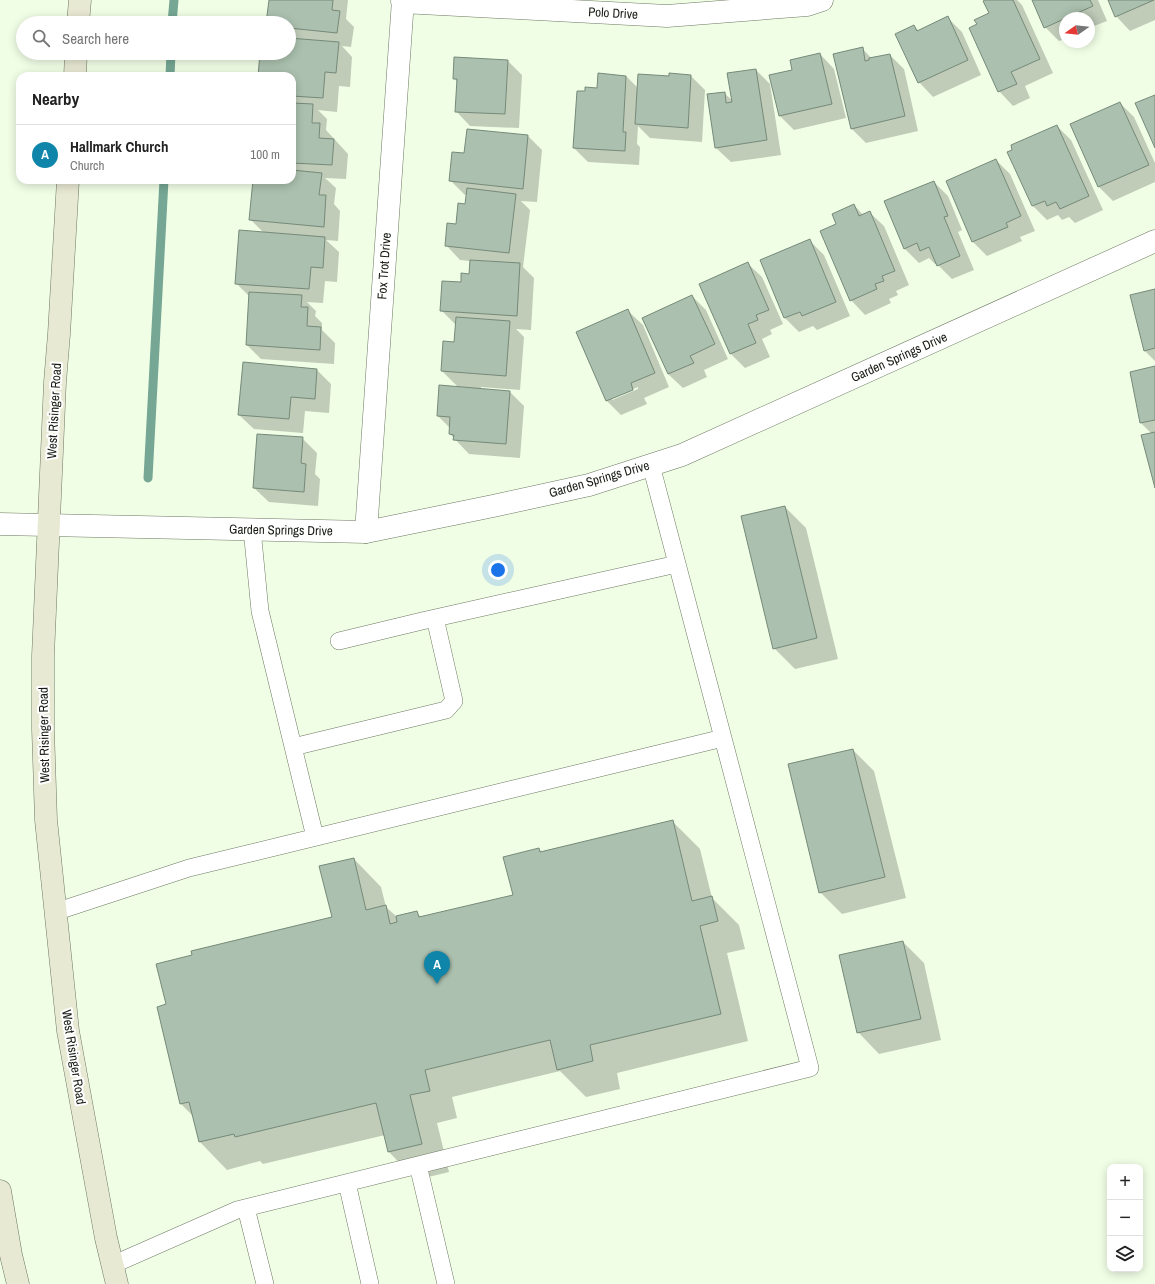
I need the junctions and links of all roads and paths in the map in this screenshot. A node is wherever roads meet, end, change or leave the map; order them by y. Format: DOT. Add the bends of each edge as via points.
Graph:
graph roads {
  1 [pos="80,0"];
  2 [pos="822,0"];
  3 [pos="402,1"];
  4 [pos="79,16"];
  5 [pos="76,60"];
  6 [pos="75,72"];
  7 [pos="68,184"];
  8 [pos="1155,241"];
  9 [pos="651,465"];
  10 [pos="0,524"];
  11 [pos="48,525"];
  12 [pos="252,529"];
  13 [pos="366,532"];
  14 [pos="677,564"];
  15 [pos="435,618"];
  16 [pos="338,641"];
  17 [pos="723,738"];
  18 [pos="293,747"];
  19 [pos="315,837"];
  20 [pos="55,912"];
  21 [pos="418,1166"];
  22 [pos="347,1183"];
  23 [pos="0,1191"];
  24 [pos="246,1208"];
  25 [pos="5,1256"];
  26 [pos="114,1274"];
  27 [pos="18,1284"];
  28 [pos="265,1284"];
  29 [pos="370,1284"];
  30 [pos="446,1284"];
  1 -- 4 [label="main road"];
  2 -- 3 [label="street, Polo Drive" via="808,5 667,16"];
  3 -- 13 [label="street, Fox Trot Drive"];
  5 -- 6 [label="main road"];
  7 -- 11 [label="main road, West Risinger Road"];
  8 -- 9 [label="street, Garden Springs Drive" via="682,455"];
  9 -- 13 [label="street, Garden Springs Drive" via="589,485"];
  9 -- 14 [label="lane"];
  10 -- 11 [label="street, Garden Springs Drive"];
  11 -- 12 [label="street, Garden Springs Drive"];
  11 -- 20 [label="main road, West Risinger Road" via="43,729 46,820"];
  12 -- 13 [label="street, Garden Springs Drive"];
  12 -- 18 [label="lane" via="260,611"];
  14 -- 15 [label="lane"];
  14 -- 17 [label="lane"];
  15 -- 16 [label="lane"];
  15 -- 18 [label="lane" via="454,701 446,710"];
  17 -- 19 [label="lane"];
  17 -- 21 [label="lane" via="810,1068"];
  18 -- 19 [label="lane"];
  19 -- 20 [label="lane" via="189,868"];
  20 -- 26 [label="main road, West Risinger Road" via="68,1031"];
  21 -- 22 [label="lane"];
  21 -- 30 [label="lane"];
  22 -- 24 [label="lane"];
  22 -- 29 [label="lane"];
  23 -- 25 [label="main road"];
  24 -- 26 [label="lane" via="230,1213"];
  24 -- 28 [label="lane"];
  25 -- 27 [label="main road"];
}
